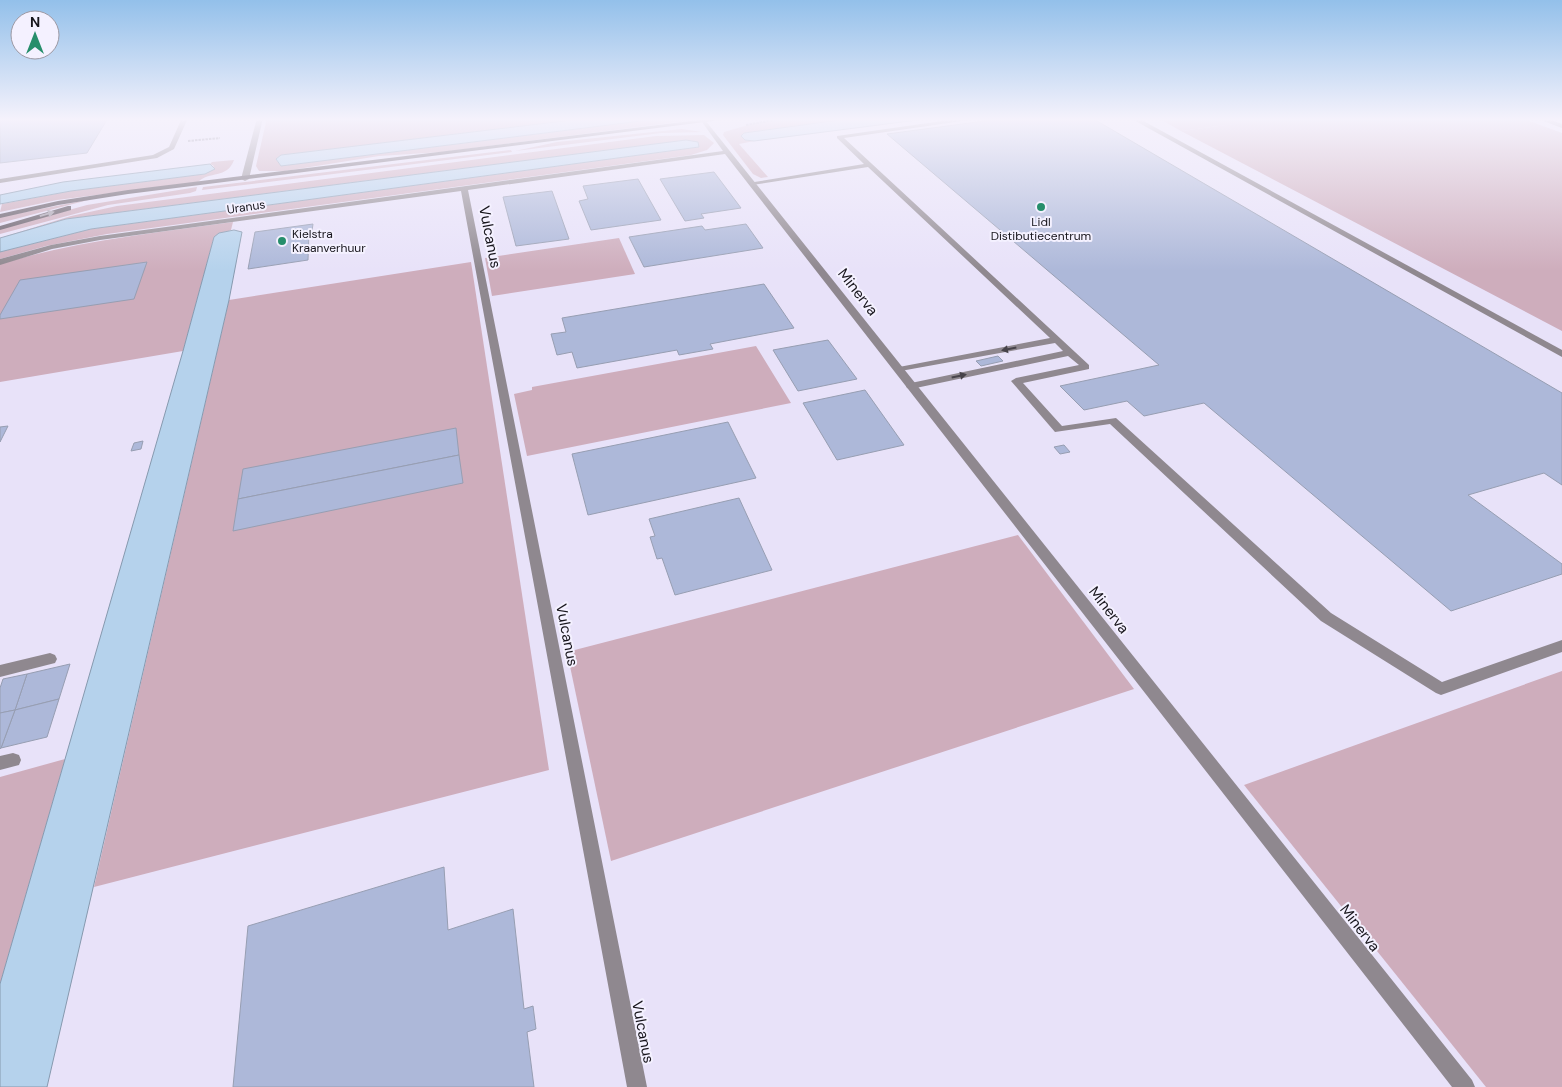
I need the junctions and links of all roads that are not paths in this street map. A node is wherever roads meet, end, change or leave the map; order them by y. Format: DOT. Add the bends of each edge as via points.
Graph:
graph roads {
  1 [pos="80,169"];
  2 [pos="248,169"];
  3 [pos="328,169"];
  4 [pos="608,169"];
  5 [pos="740,169"];
  6 [pos="846,169"];
  7 [pos="873,169"];
  8 [pos="1225,169"];
  9 [pos="245,179"];
  10 [pos="0,181"];
  11 [pos="752,184"];
  12 [pos="464,189"];
  13 [pos="149,191"];
  14 [pos="0,216"];
  15 [pos="0,228"];
  16 [pos="0,262"];
  17 [pos="1057,340"];
  18 [pos="1071,352"];
  19 [pos="1562,354"];
  20 [pos="899,370"];
  21 [pos="911,386"];
  22 [pos="1562,646"];
  23 [pos="50,659"];
  24 [pos="0,671"];
  25 [pos="637,1087"];
  26 [pos="1465,1087"];
  1 -- 10 [label="street"];
  2 -- 9 [label="street"];
  3 -- 9 [label="main road"];
  4 -- 12 [label="street, Uranus"];
  5 -- 11 [label="street, Minerva"];
  6 -- 11 [label="street"];
  7 -- 17 [label="street"];
  8 -- 19 [label="street"];
  9 -- 13 [label="main road"];
  11 -- 20 [label="street, Minerva"];
  12 -- 16 [label="street, Uranus" via="100,238 51,247"];
  12 -- 25 [label="street, Vulcanus"];
  13 -- 14 [label="main road" via="66,201"];
  15 -- 13 [label="main road, one-way" via="81,205"];
  17 -- 18 [label="street"];
  17 -- 20 [label="street, one-way"];
  21 -- 18 [label="street, one-way"];
  18 -- 22 [label="street" via="1086,367 1016,381 1059,430 1112,420 1326,617 1441,689"];
  20 -- 21 [label="street, Minerva"];
  21 -- 26 [label="street, Minerva"];
  23 -- 24 [label="street"];
}
